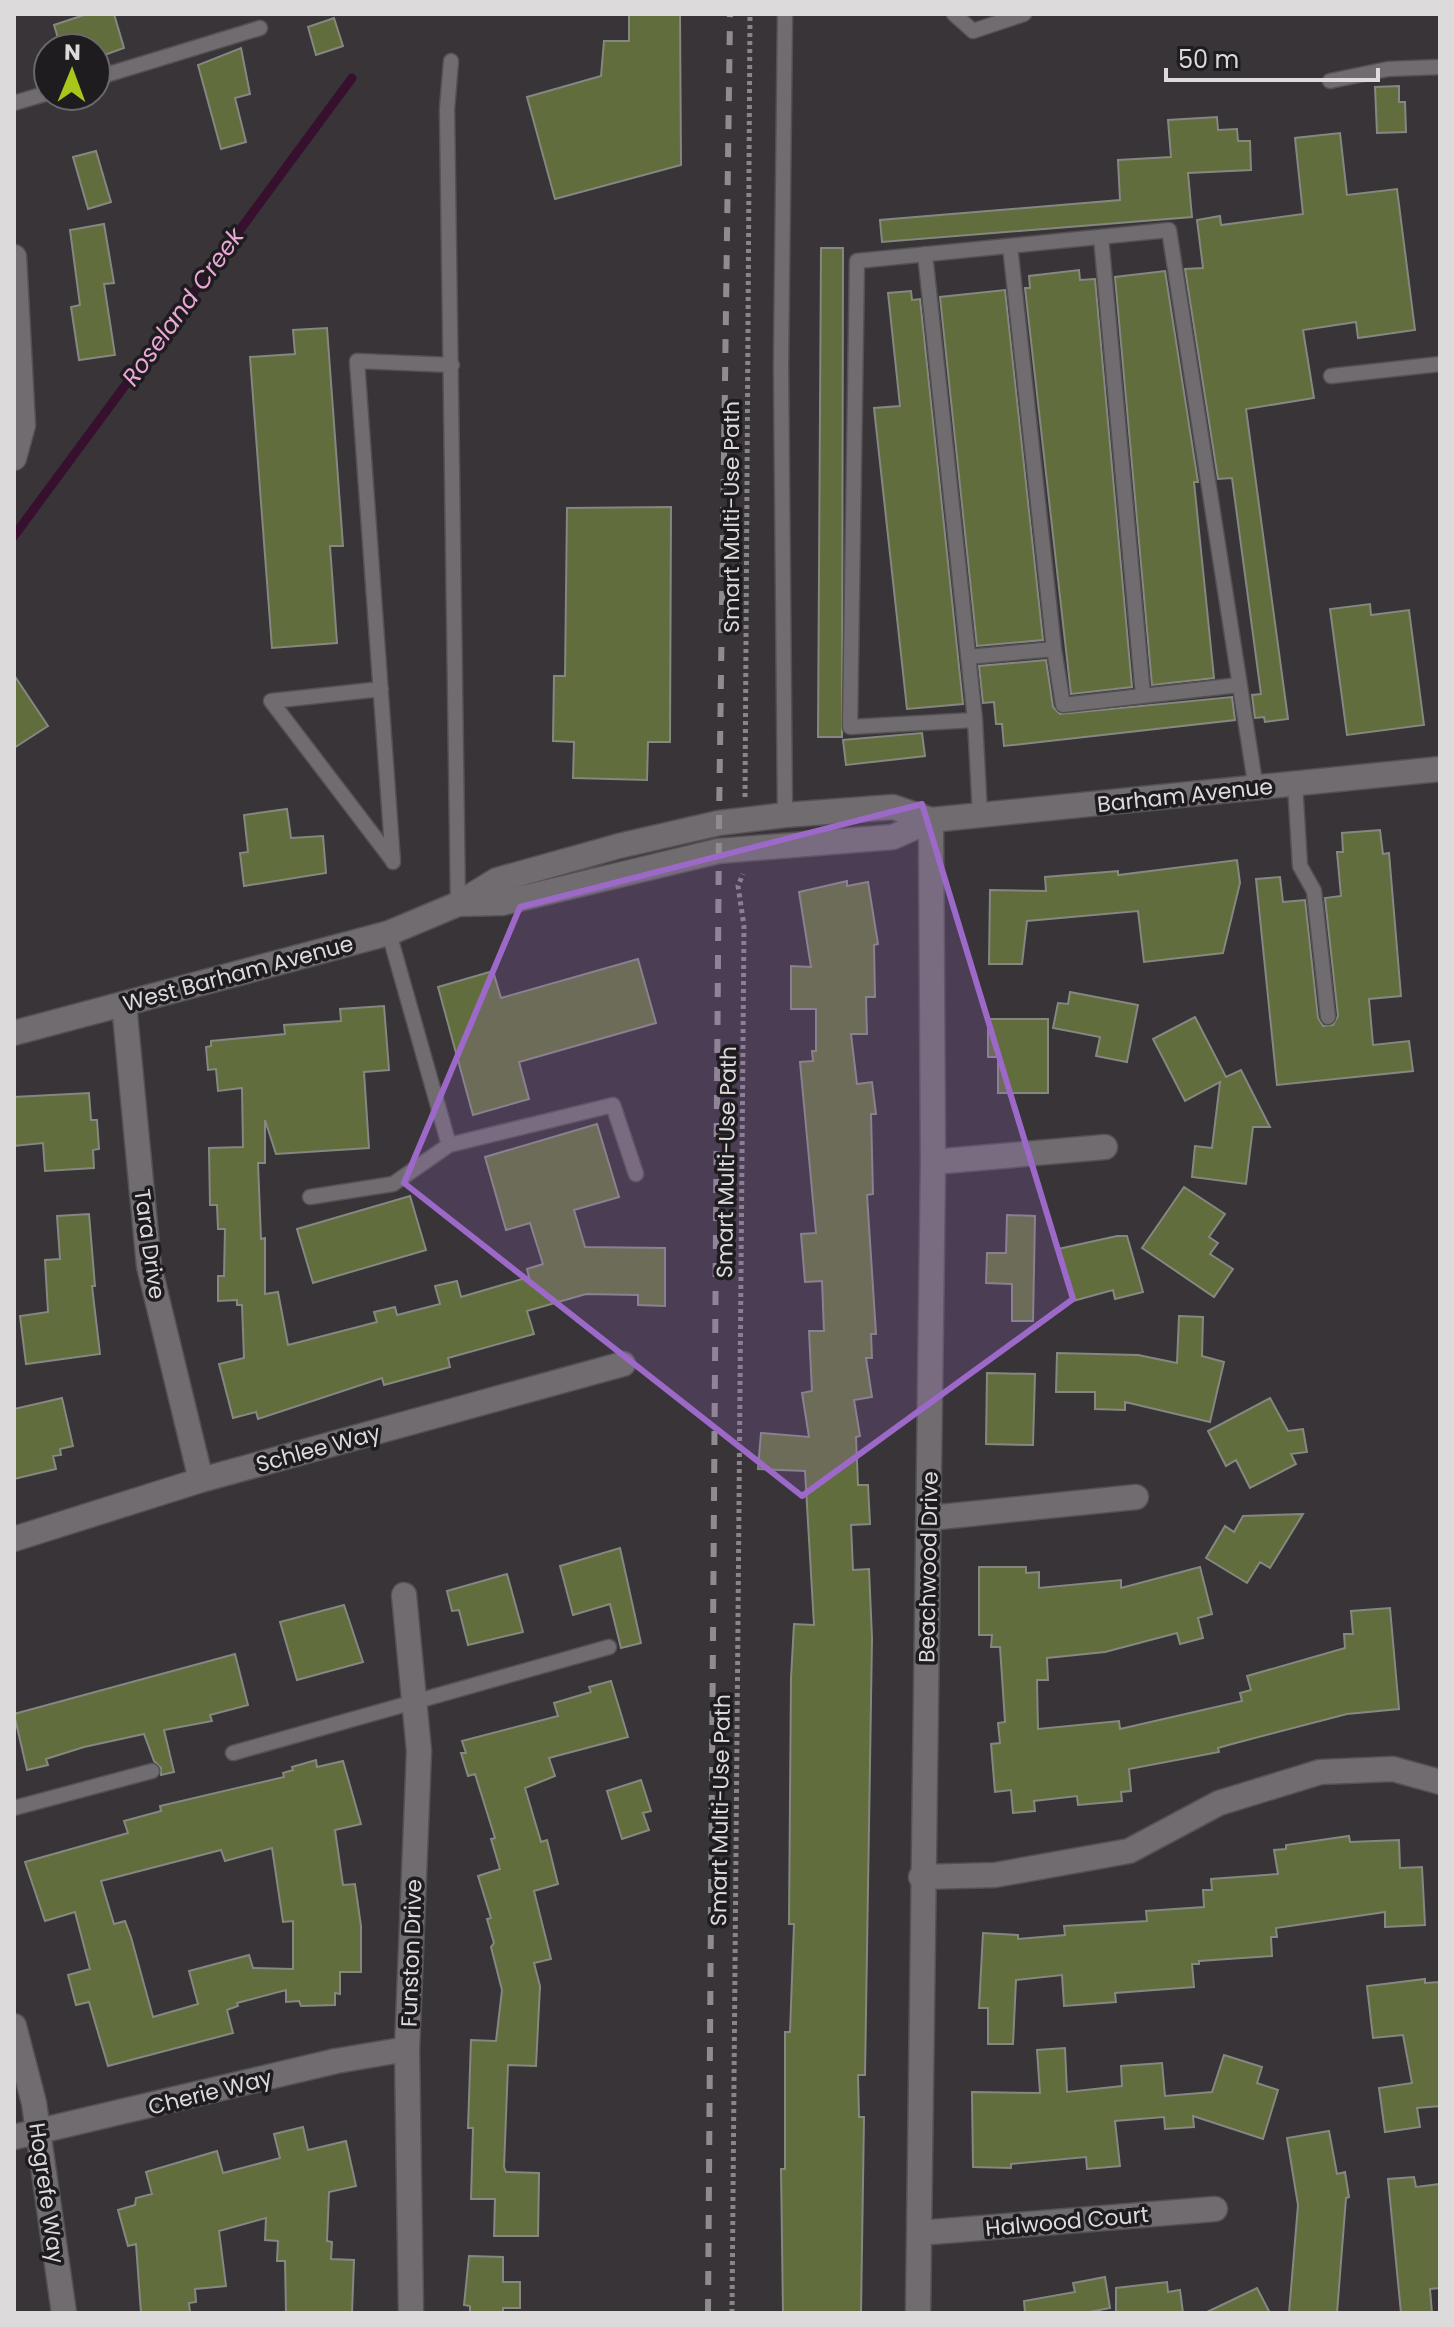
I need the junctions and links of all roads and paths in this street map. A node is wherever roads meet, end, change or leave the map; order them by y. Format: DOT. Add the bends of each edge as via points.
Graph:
graph roads {
  1 [pos="750,14"];
  2 [pos="785,14"];
  3 [pos="954,14"];
  4 [pos="1024,14"];
  5 [pos="260,28"];
  6 [pos="451,61"];
  7 [pos="1440,67"];
  8 [pos="112,73"];
  9 [pos="1330,81"];
  10 [pos="1101,237"];
  11 [pos="1010,246"];
  12 [pos="925,254"];
  13 [pos="14,257"];
  14 [pos="1440,364"];
  15 [pos="452,365"];
  16 [pos="1331,376"];
  17 [pos="14,458"];
  18 [pos="1054,649"];
  19 [pos="968,657"];
  20 [pos="1239,685"];
  21 [pos="381,689"];
  22 [pos="1143,695"];
  23 [pos="975,720"];
  24 [pos="1440,769"];
  25 [pos="1295,784"];
  26 [pos="1256,789"];
  27 [pos="785,815"];
  28 [pos="980,815"];
  29 [pos="746,819"];
  30 [pos="931,820"];
  31 [pos="789,844"];
  32 [pos="748,848"];
  33 [pos="458,904"];
  34 [pos="389,933"];
  35 [pos="124,1004"];
  36 [pos="1328,1017"];
  37 [pos="14,1033"];
  38 [pos="449,1145"];
  39 [pos="1105,1147"];
  40 [pos="933,1162"];
  41 [pos="636,1174"];
  42 [pos="310,1197"];
  43 [pos="623,1364"];
  44 [pos="201,1480"];
  45 [pos="1136,1497"];
  46 [pos="930,1518"];
  47 [pos="14,1539"];
  48 [pos="404,1595"];
  49 [pos="609,1647"];
  50 [pos="415,1703"];
  51 [pos="233,1753"];
  52 [pos="152,1771"];
  53 [pos="1440,1782"];
  54 [pos="14,1808"];
  55 [pos="921,1877"];
  56 [pos="14,2026"];
  57 [pos="407,2049"];
  58 [pos="39,2134"];
  59 [pos="14,2137"];
  60 [pos="1215,2209"];
  61 [pos="919,2233"];
  62 [pos="64,2313"];
  63 [pos="411,2313"];
  64 [pos="732,2313"];
  65 [pos="918,2313"];
  1 -- 29 [label="path, Smart Multi-Use Path"];
  2 -- 27 [label="lane"];
  3 -- 4 [label="lane" via="973,31"];
  5 -- 8 [label="lane"];
  6 -- 15 [label="lane" via="447,109"];
  7 -- 9 [label="lane" via="1388,69"];
  10 -- 11 [label="lane"];
  10 -- 20 [label="lane" via="1169,230"];
  10 -- 22 [label="lane"];
  11 -- 12 [label="lane"];
  11 -- 18 [label="lane"];
  12 -- 19 [label="lane"];
  12 -- 23 [label="lane" via="857,261 850,727"];
  13 -- 17 [label="street" via="23,425"];
  14 -- 16 [label="lane"];
  15 -- 21 [label="lane" via="357,361"];
  15 -- 33 [label="lane"];
  18 -- 19 [label="lane"];
  18 -- 22 [label="lane" via="1063,705"];
  19 -- 23 [label="lane"];
  20 -- 22 [label="lane"];
  20 -- 26 [label="lane"];
  21 -- 21 [label="lane" via="386,752 393,862 271,701"];
  23 -- 28 [label="lane"];
  24 -- 25 [label="street, Barham Avenue"];
  25 -- 26 [label="street, Barham Avenue"];
  25 -- 36 [label="lane" via="1300,866 1314,891"];
  26 -- 28 [label="street, Barham Avenue"];
  27 -- 29 [label="street, West Barham Avenue"];
  27 -- 30 [label="street, Barham Avenue" via="893,807"];
  28 -- 30 [label="street, Barham Avenue"];
  29 -- 33 [label="street, West Barham Avenue" via="497,880"];
  30 -- 31 [label="street, Barham Avenue" via="893,837"];
  30 -- 40 [label="street, Beachwood Drive"];
  31 -- 32 [label="street, West Barham Avenue"];
  32 -- 33 [label="street, West Barham Avenue" via="502,903"];
  32 -- 64 [label="path, Smart Multi-Use Path" via="738,886 744,942"];
  33 -- 34 [label="street, West Barham Avenue"];
  34 -- 35 [label="street, West Barham Avenue"];
  34 -- 38 [label="lane"];
  35 -- 37 [label="street, West Barham Avenue"];
  35 -- 44 [label="street, Tara Drive" via="149,1266"];
  38 -- 41 [label="lane" via="613,1105"];
  38 -- 42 [label="lane" via="393,1184"];
  39 -- 40 [label="street"];
  40 -- 46 [label="street, Beachwood Drive"];
  43 -- 44 [label="street, Schlee Way"];
  44 -- 47 [label="street, Schlee Way"];
  45 -- 46 [label="street"];
  46 -- 55 [label="street, Beachwood Drive"];
  48 -- 50 [label="street, Funston Drive"];
  49 -- 50 [label="lane"];
  50 -- 51 [label="lane"];
  50 -- 57 [label="street, Funston Drive" via="419,1751"];
  52 -- 54 [label="lane"];
  53 -- 55 [label="street" via="1393,1769 1320,1772 1219,1803 1129,1851 995,1875"];
  55 -- 61 [label="street, Beachwood Drive"];
  56 -- 58 [label="street, Hogrefe Way"];
  57 -- 58 [label="street, Cherie Way" via="336,2061"];
  57 -- 63 [label="street, Funston Drive"];
  58 -- 59 [label="street, Cherie Way"];
  58 -- 62 [label="street, Hogrefe Way"];
  60 -- 61 [label="street, Halwood Court"];
  61 -- 65 [label="street, Beachwood Drive"];
}
